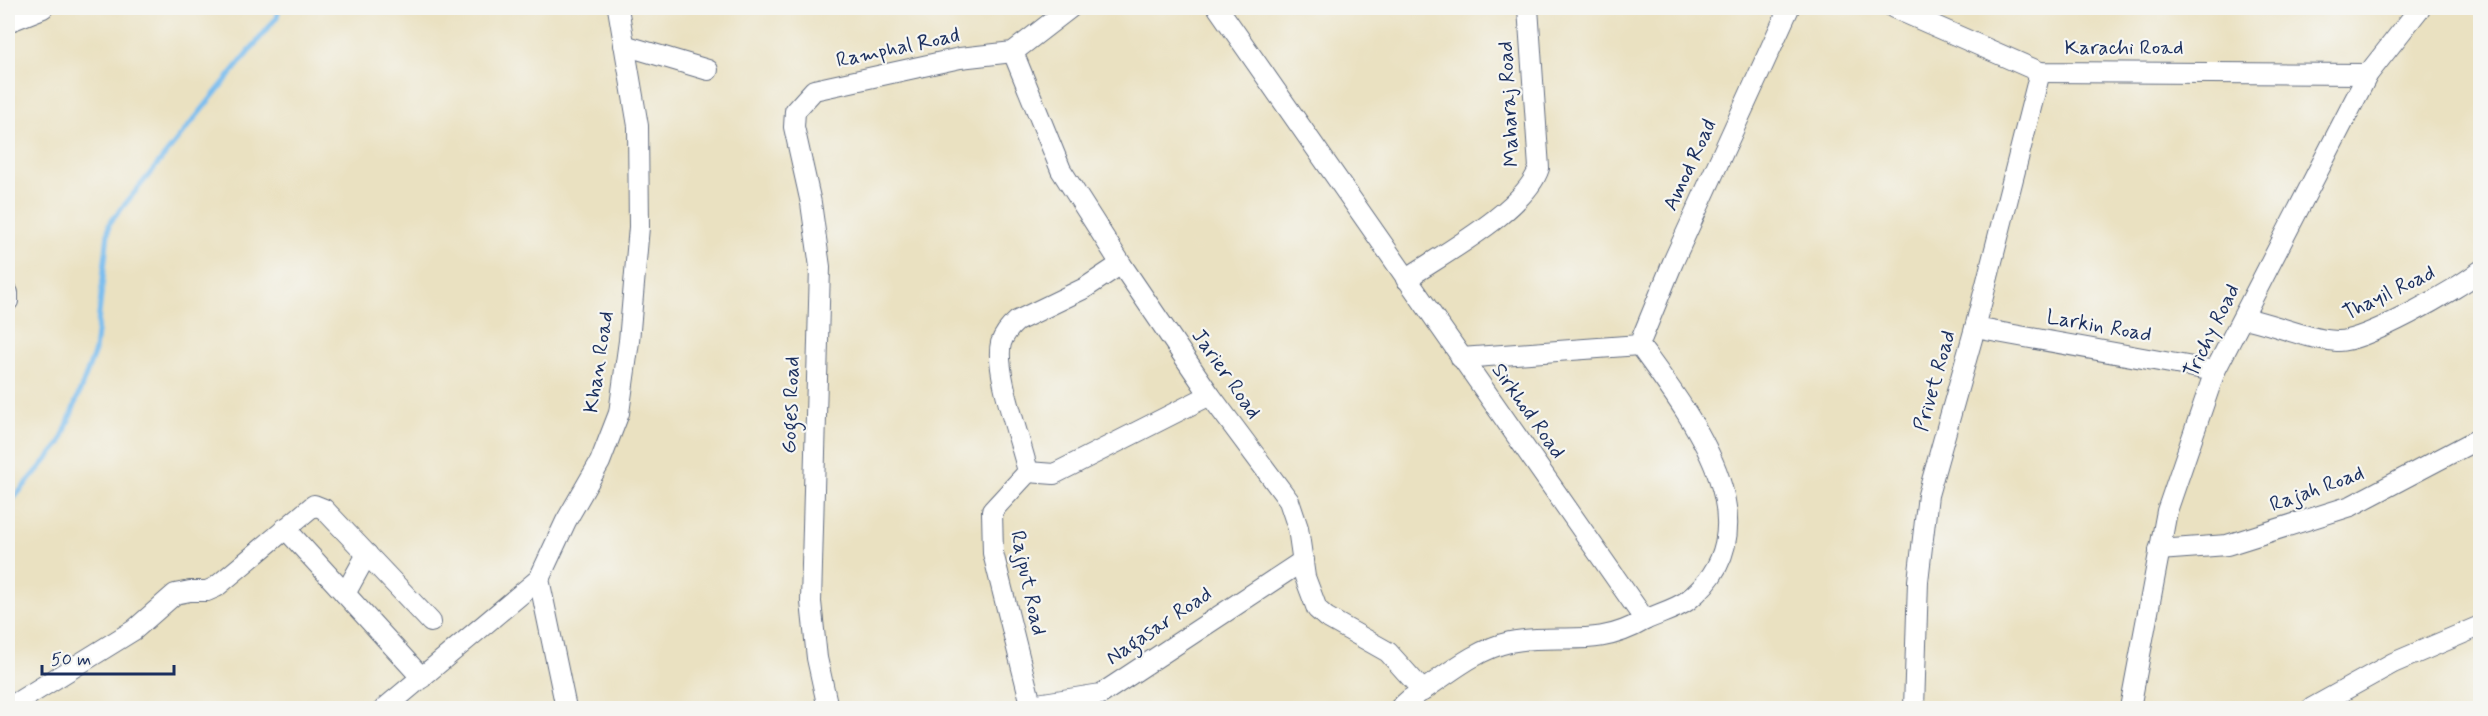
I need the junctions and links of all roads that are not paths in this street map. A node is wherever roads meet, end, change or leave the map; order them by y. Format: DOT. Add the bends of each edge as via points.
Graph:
graph roads {
  1 [pos="618,8"];
  2 [pos="1070,8"];
  3 [pos="1218,8"];
  4 [pos="1528,8"];
  5 [pos="1789,8"];
  6 [pos="1894,8"];
  7 [pos="2420,8"];
  8 [pos="32,10"];
  9 [pos="8,22"];
  10 [pos="624,45"];
  11 [pos="1013,52"];
  12 [pos="708,70"];
  13 [pos="2040,72"];
  14 [pos="2368,74"];
  15 [pos="799,106"];
  16 [pos="1121,264"];
  17 [pos="2481,271"];
  18 [pos="1406,279"];
  19 [pos="8,293"];
  20 [pos="8,300"];
  21 [pos="2244,318"];
  22 [pos="1975,328"];
  23 [pos="1639,345"];
  24 [pos="1461,358"];
  25 [pos="2215,371"];
  26 [pos="1210,395"];
  27 [pos="2481,438"];
  28 [pos="1028,472"];
  29 [pos="285,528"];
  30 [pos="2159,550"];
  31 [pos="367,554"];
  32 [pos="1304,560"];
  33 [pos="539,579"];
  34 [pos="345,594"];
  35 [pos="1645,620"];
  36 [pos="430,622"];
  37 [pos="2481,626"];
  38 [pos="422,678"];
  39 [pos="1423,691"];
  40 [pos="1032,707"];
  41 [pos="9,708"];
  42 [pos="385,708"];
  43 [pos="566,708"];
  44 [pos="828,708"];
  45 [pos="1400,708"];
  46 [pos="1914,708"];
  47 [pos="2130,708"];
  48 [pos="2312,708"];
  1 -- 10 [label="street, Khan Road"];
  2 -- 11 [label="street"];
  3 -- 18 [label="street, Sirkhod Road"];
  4 -- 18 [label="street, Maharaj Road" via="1539,168 1534,182 1497,217"];
  5 -- 23 [label="street, Amod Road"];
  6 -- 13 [label="street, Karachi Road"];
  7 -- 14 [label="street, Trichy Road"];
  8 -- 9 [label="street"];
  10 -- 12 [label="street"];
  10 -- 33 [label="street, Khan Road" via="638,126 639,226 619,413 600,462"];
  11 -- 15 [label="street, Ramphal Road" via="960,58 814,90"];
  11 -- 16 [label="street, Jarier Road" via="1061,170"];
  13 -- 14 [label="street, Karachi Road"];
  13 -- 22 [label="street, Privet Road"];
  14 -- 21 [label="street, Trichy Road"];
  15 -- 44 [label="street, Goges Road" via="794,127 820,267 811,602"];
  16 -- 26 [label="street, Jarier Road"];
  16 -- 28 [label="street" via="1085,288 1017,321 1002,340 999,363"];
  17 -- 21 [label="street, Thayil Road" via="2438,298 2347,341 2299,334"];
  18 -- 24 [label="street, Sirkhod Road"];
  19 -- 20 [label="street"];
  21 -- 25 [label="street, Trichy Road"];
  22 -- 25 [label="street, Larkin Road"];
  22 -- 46 [label="street, Privet Road" via="1928,495 1918,581"];
  23 -- 24 [label="street"];
  23 -- 35 [label="street" via="1701,435 1722,488 1728,521 1723,552 1707,581 1685,602"];
  24 -- 35 [label="street, Sirkhod Road"];
  25 -- 30 [label="street, Trichy Road" via="2167,511"];
  26 -- 28 [label="street" via="1054,474"];
  26 -- 32 [label="street, Jarier Road" via="1289,501"];
  27 -- 30 [label="street, Rajah Road" via="2351,506 2227,545"];
  28 -- 40 [label="street, Rajput Road" via="997,503 990,523 993,553"];
  29 -- 31 [label="street" via="318,505"];
  29 -- 34 [label="street"];
  29 -- 41 [label="street" via="216,587 175,594 134,630"];
  30 -- 47 [label="street, Trichy Road"];
  31 -- 34 [label="street"];
  31 -- 36 [label="street"];
  32 -- 39 [label="street, Jarier Road" via="1308,590 1317,609 1388,651"];
  32 -- 40 [label="street, Nagasar Road" via="1101,694"];
  33 -- 38 [label="street, Khan Road"];
  33 -- 43 [label="street"];
  34 -- 38 [label="street"];
  35 -- 39 [label="street" via="1598,639 1511,642 1487,649"];
  37 -- 48 [label="street" via="2392,663"];
  38 -- 42 [label="street, Khan Road"];
  39 -- 45 [label="street"];
}
